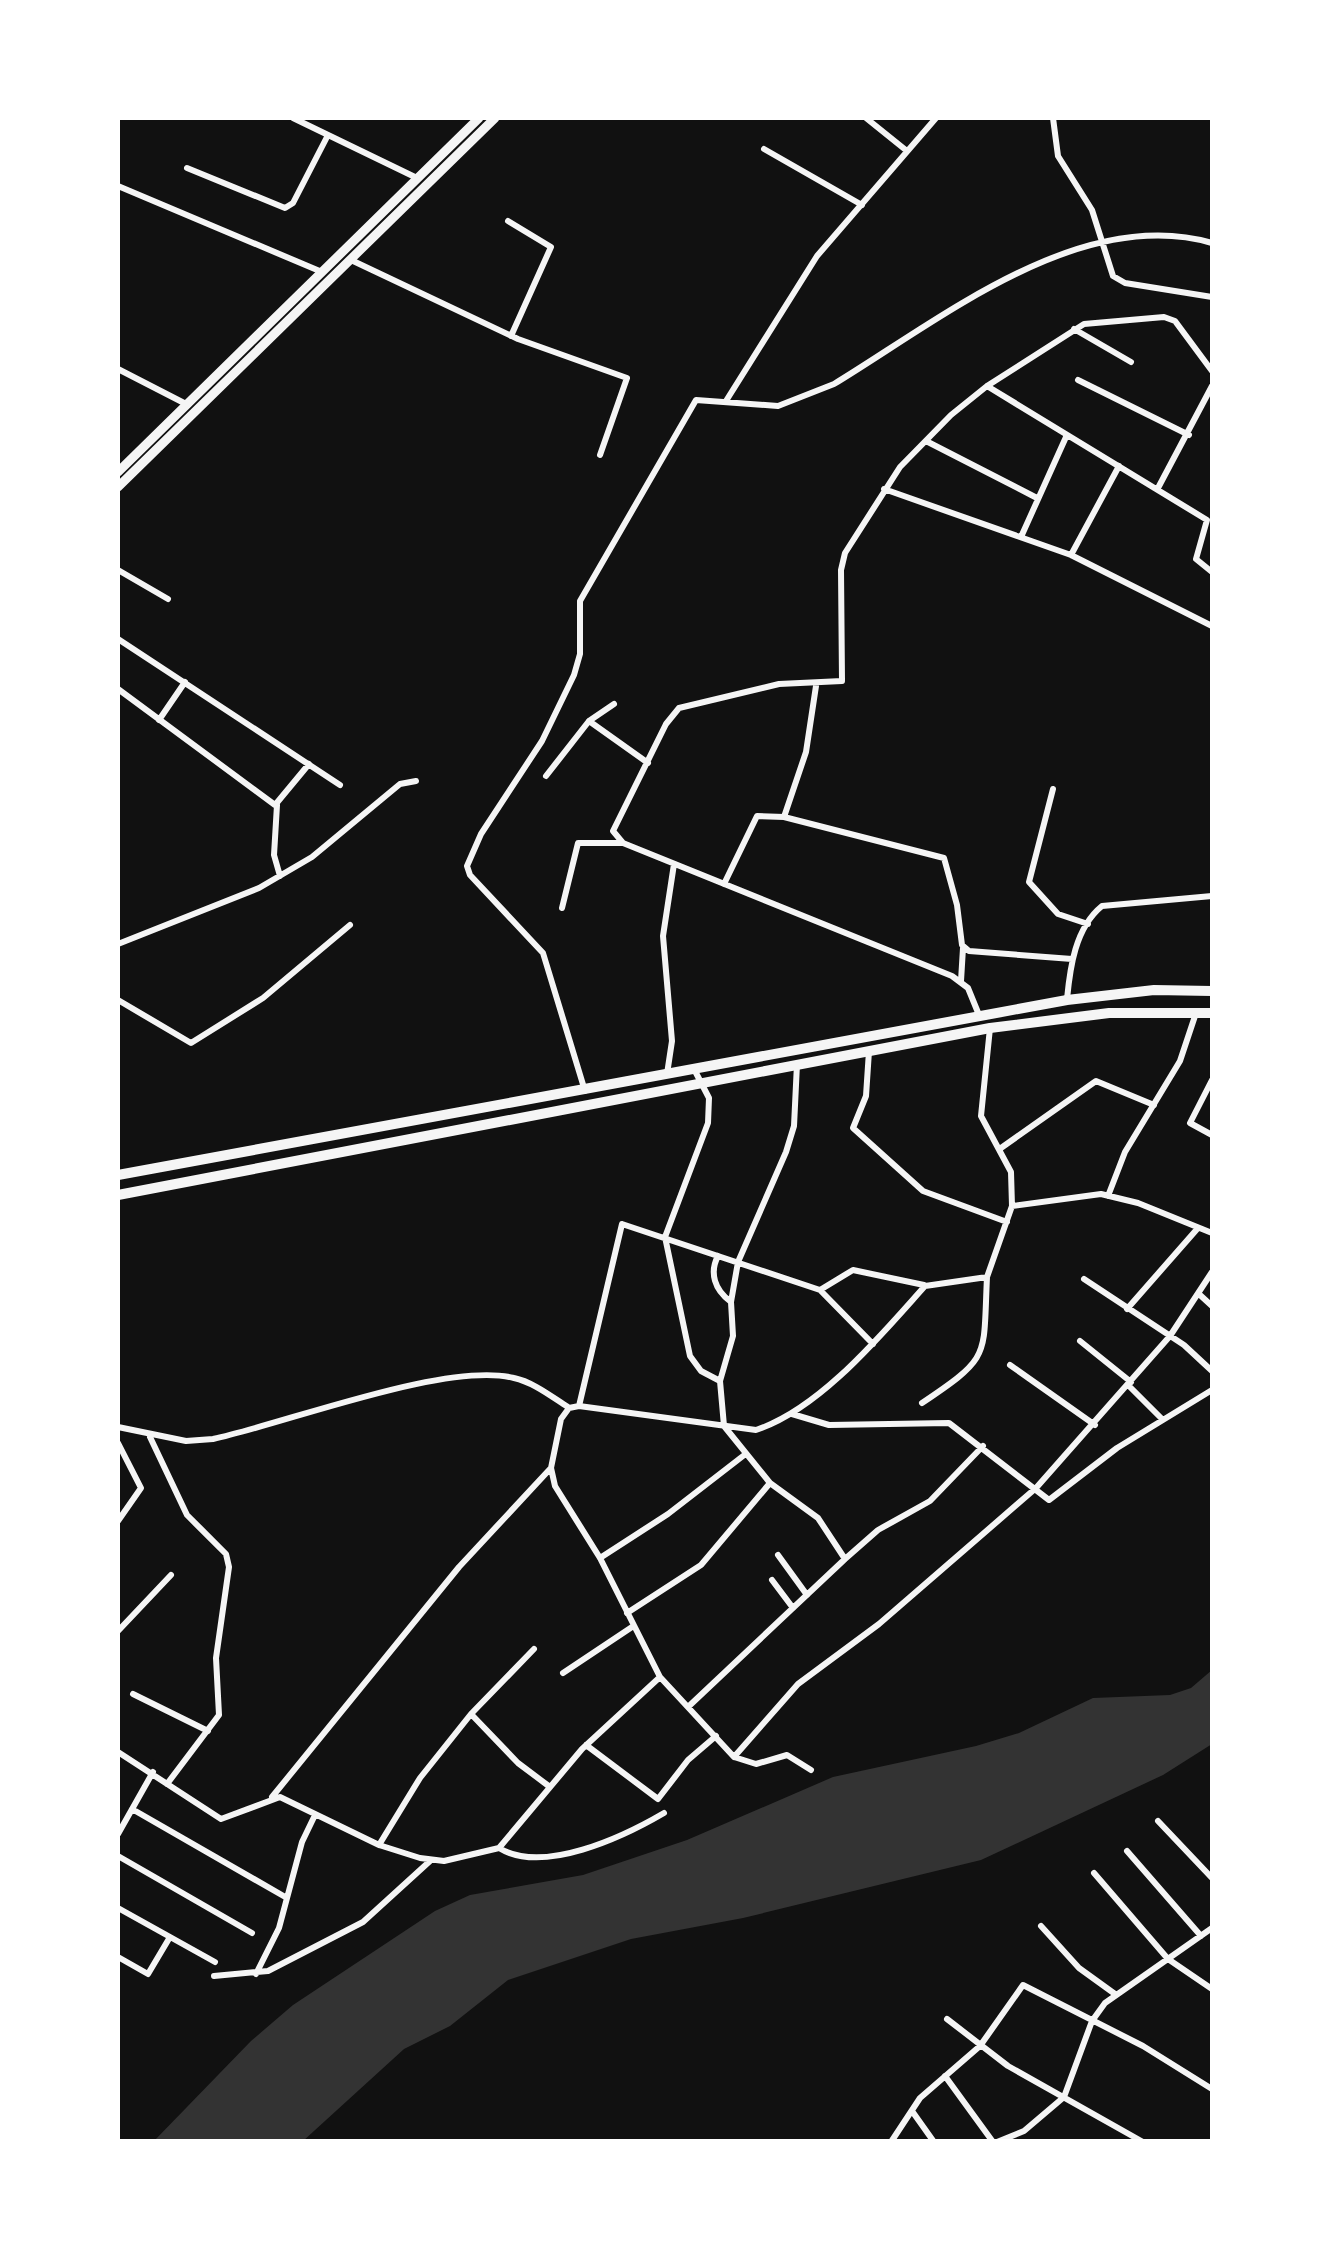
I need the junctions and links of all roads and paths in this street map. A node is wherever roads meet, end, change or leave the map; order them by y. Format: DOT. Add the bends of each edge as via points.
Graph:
graph roads {
  1 [pos="293,118"];
  2 [pos="479,118"];
  3 [pos="495,118"];
  4 [pos="866,118"];
  5 [pos="936,118"];
  6 [pos="1053,118"];
  7 [pos="306,120"];
  8 [pos="328,135"];
  9 [pos="764,149"];
  10 [pos="907,152"];
  11 [pos="188,168"];
  12 [pos="417,178"];
  13 [pos="118,186"];
  14 [pos="862,205"];
  15 [pos="508,221"];
  16 [pos="1212,242"];
  17 [pos="1102,245"];
  18 [pos="350,260"];
  19 [pos="326,275"];
  20 [pos="1212,297"];
  21 [pos="1074,329"];
  22 [pos="510,336"];
  23 [pos="1131,362"];
  24 [pos="118,369"];
  25 [pos="1212,371"];
  26 [pos="1078,380"];
  27 [pos="987,386"];
  28 [pos="1212,386"];
  29 [pos="726,401"];
  30 [pos="191,407"];
  31 [pos="1189,435"];
  32 [pos="1066,437"];
  33 [pos="926,441"];
  34 [pos="600,455"];
  35 [pos="1119,466"];
  36 [pos="118,472"];
  37 [pos="118,487"];
  38 [pos="1158,488"];
  39 [pos="884,489"];
  40 [pos="1037,498"];
  41 [pos="1211,527"];
  42 [pos="1021,537"];
  43 [pos="1071,556"];
  44 [pos="118,570"];
  45 [pos="1212,572"];
  46 [pos="168,599"];
  47 [pos="1212,626"];
  48 [pos="118,639"];
  49 [pos="186,682"];
  50 [pos="816,686"];
  51 [pos="118,689"];
  52 [pos="614,704"];
  53 [pos="159,720"];
  54 [pos="590,722"];
  55 [pos="648,763"];
  56 [pos="309,764"];
  57 [pos="546,776"];
  58 [pos="416,781"];
  59 [pos="340,785"];
  60 [pos="1053,789"];
  61 [pos="277,805"];
  62 [pos="784,817"];
  63 [pos="623,843"];
  64 [pos="674,864"];
  65 [pos="280,876"];
  66 [pos="724,884"];
  67 [pos="1212,896"];
  68 [pos="562,908"];
  69 [pos="1088,924"];
  70 [pos="350,925"];
  71 [pos="118,944"];
  72 [pos="963,947"];
  73 [pos="1072,959"];
  74 [pos="961,981"];
  75 [pos="1212,992"];
  76 [pos="118,1000"];
  77 [pos="1067,1000"];
  78 [pos="1196,1012"];
  79 [pos="1212,1012"];
  80 [pos="980,1015"];
  81 [pos="990,1028"];
  82 [pos="868,1050"];
  83 [pos="797,1064"];
  84 [pos="695,1071"];
  85 [pos="667,1076"];
  86 [pos="1212,1080"];
  87 [pos="701,1085"];
  88 [pos="585,1091"];
  89 [pos="1154,1105"];
  90 [pos="1212,1136"];
  91 [pos="1001,1148"];
  92 [pos="118,1175"];
  93 [pos="118,1195"];
  94 [pos="1108,1196"];
  95 [pos="1012,1206"];
  96 [pos="1008,1222"];
  97 [pos="1198,1228"];
  98 [pos="1212,1234"];
  99 [pos="665,1238"];
  100 [pos="718,1256"];
  101 [pos="738,1262"];
  102 [pos="1212,1272"];
  103 [pos="987,1277"];
  104 [pos="1084,1279"];
  105 [pos="925,1286"];
  106 [pos="820,1290"];
  107 [pos="1200,1294"];
  108 [pos="731,1302"];
  109 [pos="1212,1306"];
  110 [pos="1127,1309"];
  111 [pos="1170,1336"];
  112 [pos="1080,1340"];
  113 [pos="873,1344"];
  114 [pos="1010,1365"];
  115 [pos="1212,1371"];
  116 [pos="720,1381"];
  117 [pos="1130,1384"];
  118 [pos="1212,1390"];
  119 [pos="922,1403"];
  120 [pos="579,1406"];
  121 [pos="569,1408"];
  122 [pos="791,1414"];
  123 [pos="1162,1419"];
  124 [pos="1095,1425"];
  125 [pos="724,1426"];
  126 [pos="118,1427"];
  127 [pos="150,1437"];
  128 [pos="118,1443"];
  129 [pos="983,1446"];
  130 [pos="744,1456"];
  131 [pos="551,1468"];
  132 [pos="770,1483"];
  133 [pos="1036,1488"];
  134 [pos="118,1522"];
  135 [pos="778,1556"];
  136 [pos="600,1558"];
  137 [pos="845,1559"];
  138 [pos="171,1576"];
  139 [pos="772,1580"];
  140 [pos="807,1595"];
  141 [pos="793,1608"];
  142 [pos="627,1613"];
  143 [pos="632,1626"];
  144 [pos="118,1631"];
  145 [pos="534,1649"];
  146 [pos="563,1673"];
  147 [pos="660,1676"];
  148 [pos="133,1694"];
  149 [pos="688,1707"];
  150 [pos="471,1714"];
  151 [pos="208,1731"];
  152 [pos="716,1736"];
  153 [pos="586,1745"];
  154 [pos="118,1752"];
  155 [pos="734,1757"];
  156 [pos="811,1770"];
  157 [pos="152,1772"];
  158 [pos="167,1784"];
  159 [pos="550,1787"];
  160 [pos="272,1797"];
  161 [pos="132,1809"];
  162 [pos="664,1813"];
  163 [pos="315,1815"];
  164 [pos="1158,1821"];
  165 [pos="118,1834"];
  166 [pos="379,1845"];
  167 [pos="499,1848"];
  168 [pos="1127,1851"];
  169 [pos="118,1856"];
  170 [pos="430,1860"];
  171 [pos="1094,1873"];
  172 [pos="1212,1878"];
  173 [pos="287,1898"];
  174 [pos="118,1908"];
  175 [pos="1042,1926"];
  176 [pos="1212,1928"];
  177 [pos="252,1933"];
  178 [pos="1202,1936"];
  179 [pos="170,1937"];
  180 [pos="118,1958"];
  181 [pos="1168,1959"];
  182 [pos="215,1962"];
  183 [pos="256,1974"];
  184 [pos="214,1976"];
  185 [pos="1212,1988"];
  186 [pos="1116,1994"];
  187 [pos="947,2020"];
  188 [pos="1092,2021"];
  189 [pos="980,2046"];
  190 [pos="945,2076"];
  191 [pos="1212,2088"];
  192 [pos="1064,2098"];
  193 [pos="912,2112"];
  194 [pos="891,2142"];
  195 [pos="934,2142"];
  196 [pos="995,2142"];
  197 [pos="1143,2142"];
  1 -- 7 [label="street"];
  2 -- 12 [label="main road"];
  3 -- 18 [label="main road"];
  4 -- 10 [label="street"];
  5 -- 10 [label="street"];
  6 -- 17 [label="street" via="1058,156 1092,210"];
  7 -- 8 [label="street"];
  8 -- 11 [label="street" via="286,208"];
  8 -- 12 [label="street"];
  9 -- 14 [label="street"];
  10 -- 14 [label="street"];
  12 -- 19 [label="main road"];
  13 -- 19 [label="street"];
  14 -- 29 [label="street" via="796,286"];
  15 -- 22 [label="street" via="551,247"];
  16 -- 17 [label="street" via="1149,233"];
  17 -- 20 [label="street" via="1108,268 1121,281"];
  17 -- 29 [label="street" via="1022,269 804,398 778,406"];
  18 -- 19 [label="main road"];
  18 -- 22 [label="street"];
  19 -- 30 [label="main road"];
  21 -- 23 [label="street"];
  21 -- 25 [label="street" via="1170,318"];
  21 -- 27 [label="street"];
  22 -- 34 [label="street" via="627,378"];
  24 -- 30 [label="street"];
  26 -- 31 [label="street"];
  27 -- 32 [label="street"];
  27 -- 33 [label="street"];
  28 -- 31 [label="street"];
  29 -- 88 [label="street" via="696,400 578,605 574,674 466,866 543,953"];
  30 -- 36 [label="main road"];
  30 -- 37 [label="main road"];
  31 -- 38 [label="street"];
  32 -- 35 [label="street"];
  32 -- 40 [label="street"];
  33 -- 39 [label="street"];
  33 -- 40 [label="street"];
  35 -- 38 [label="street"];
  35 -- 43 [label="street"];
  38 -- 41 [label="street"];
  39 -- 42 [label="street"];
  39 -- 50 [label="street" via="842,562 843,680"];
  40 -- 42 [label="street"];
  41 -- 45 [label="street" via="1196,559"];
  42 -- 43 [label="street"];
  43 -- 47 [label="street"];
  44 -- 46 [label="street"];
  48 -- 49 [label="street"];
  49 -- 53 [label="street"];
  49 -- 56 [label="street"];
  50 -- 55 [label="street" via="779,684 679,708"];
  50 -- 62 [label="street" via="806,752"];
  51 -- 53 [label="street"];
  52 -- 54 [label="street"];
  53 -- 61 [label="street"];
  54 -- 55 [label="street"];
  54 -- 57 [label="street"];
  55 -- 63 [label="street" via="613,830"];
  56 -- 59 [label="street"];
  56 -- 61 [label="street"];
  58 -- 65 [label="street" via="400,784"];
  60 -- 69 [label="street" via="1029,882 1058,914"];
  61 -- 65 [label="street" via="274,855"];
  62 -- 66 [label="street" via="756,816"];
  62 -- 72 [label="street" via="944,858"];
  63 -- 64 [label="street"];
  63 -- 68 [label="street" via="578,843"];
  64 -- 66 [label="street"];
  64 -- 85 [label="street" via="664,936 672,1040"];
  65 -- 71 [label="street"];
  66 -- 74 [label="street"];
  67 -- 69 [label="street" via="1109,903"];
  69 -- 73 [label="street"];
  70 -- 76 [label="street" via="263,998 191,1042"];
  72 -- 73 [label="street"];
  72 -- 74 [label="street"];
  73 -- 77 [label="street"];
  74 -- 80 [label="street"];
  75 -- 77 [label="highway" via="1154,990"];
  77 -- 80 [label="highway"];
  78 -- 79 [label="highway"];
  78 -- 81 [label="highway" via="1109,1013"];
  78 -- 89 [label="street" via="1188,1044"];
  80 -- 84 [label="highway"];
  81 -- 82 [label="highway"];
  81 -- 91 [label="street" via="981,1116"];
  82 -- 83 [label="highway"];
  82 -- 96 [label="street" via="866,1096 854,1128 923,1191"];
  83 -- 87 [label="highway"];
  83 -- 101 [label="street" via="790,1139"];
  84 -- 85 [label="highway"];
  84 -- 87 [label="street"];
  85 -- 88 [label="highway"];
  86 -- 90 [label="street" via="1190,1123"];
  87 -- 93 [label="highway"];
  87 -- 99 [label="street" via="709,1098 708,1123"];
  88 -- 92 [label="highway"];
  89 -- 91 [label="street" via="1096,1081"];
  89 -- 94 [label="street"];
  91 -- 95 [label="street" via="1011,1172"];
  94 -- 95 [label="street"];
  94 -- 97 [label="street"];
  95 -- 96 [label="street"];
  96 -- 103 [label="street"];
  97 -- 98 [label="street"];
  97 -- 110 [label="street"];
  99 -- 100 [label="street"];
  99 -- 116 [label="street" via="690,1356"];
  99 -- 120 [label="street" via="620,1226"];
  100 -- 101 [label="street"];
  100 -- 108 [label="street" via="716,1284"];
  101 -- 106 [label="street"];
  101 -- 108 [label="street"];
  102 -- 107 [label="street"];
  103 -- 105 [label="street"];
  103 -- 119 [label="street" via="986,1341 976,1364"];
  104 -- 110 [label="street"];
  105 -- 106 [label="street" via="853,1270"];
  105 -- 113 [label="street"];
  106 -- 113 [label="street"];
  107 -- 109 [label="street"];
  107 -- 111 [label="street"];
  108 -- 116 [label="street" via="733,1336"];
  110 -- 111 [label="street"];
  111 -- 115 [label="street"];
  111 -- 117 [label="street"];
  112 -- 117 [label="street"];
  113 -- 122 [label="street"];
  114 -- 124 [label="street"];
  116 -- 125 [label="street"];
  117 -- 123 [label="street"];
  117 -- 124 [label="street"];
  118 -- 123 [label="street"];
  120 -- 121 [label="street"];
  120 -- 125 [label="street"];
  121 -- 127 [label="street" via="520,1379 487,1374 384,1392 214,1438"];
  121 -- 131 [label="street"];
  122 -- 125 [label="street" via="756,1430"];
  122 -- 129 [label="street" via="829,1426 944,1422"];
  123 -- 133 [label="street" via="1050,1500"];
  124 -- 133 [label="street"];
  125 -- 130 [label="street"];
  126 -- 127 [label="street"];
  127 -- 151 [label="street" via="193,1525 229,1560 216,1658 220,1710"];
  128 -- 134 [label="street" via="141,1488"];
  129 -- 133 [label="street"];
  129 -- 137 [label="street" via="930,1501 878,1530"];
  130 -- 132 [label="street"];
  130 -- 136 [label="street"];
  131 -- 136 [label="street" via="555,1486"];
  131 -- 160 [label="street"];
  132 -- 137 [label="street" via="818,1518"];
  132 -- 142 [label="street" via="701,1566"];
  133 -- 155 [label="street" via="879,1624 798,1684"];
  135 -- 140 [label="street"];
  136 -- 142 [label="street"];
  137 -- 140 [label="street"];
  138 -- 144 [label="street"];
  139 -- 141 [label="street"];
  140 -- 141 [label="street"];
  141 -- 149 [label="street"];
  142 -- 143 [label="street"];
  143 -- 146 [label="street"];
  143 -- 147 [label="street"];
  145 -- 150 [label="street"];
  147 -- 149 [label="street"];
  147 -- 153 [label="street"];
  148 -- 151 [label="street"];
  149 -- 152 [label="street"];
  150 -- 159 [label="street"];
  150 -- 166 [label="street"];
  151 -- 158 [label="street"];
  152 -- 153 [label="street" via="658,1799"];
  152 -- 155 [label="street"];
  153 -- 159 [label="street"];
  154 -- 157 [label="street"];
  155 -- 156 [label="street" via="756,1764 787,1755"];
  157 -- 158 [label="street"];
  157 -- 161 [label="street"];
  158 -- 160 [label="street" via="221,1818"];
  159 -- 167 [label="street"];
  160 -- 163 [label="street"];
  161 -- 165 [label="street"];
  161 -- 173 [label="street"];
  162 -- 167 [label="street" via="584,1850 515,1858"];
  163 -- 166 [label="street"];
  163 -- 173 [label="street"];
  164 -- 172 [label="street"];
  166 -- 170 [label="street"];
  167 -- 170 [label="street"];
  168 -- 178 [label="street"];
  169 -- 177 [label="street"];
  170 -- 183 [label="street" via="363,1922"];
  171 -- 181 [label="street"];
  173 -- 183 [label="street"];
  174 -- 179 [label="street"];
  175 -- 186 [label="street" via="1079,1968"];
  176 -- 178 [label="street"];
  178 -- 181 [label="street"];
  179 -- 180 [label="street" via="148,1974"];
  179 -- 182 [label="street"];
  181 -- 185 [label="street"];
  181 -- 186 [label="street"];
  183 -- 184 [label="street"];
  186 -- 188 [label="street"];
  187 -- 189 [label="street"];
  188 -- 189 [label="street" via="1023,1986"];
  188 -- 191 [label="street"];
  188 -- 192 [label="street"];
  189 -- 190 [label="street"];
  189 -- 192 [label="street"];
  190 -- 193 [label="street"];
  190 -- 196 [label="street"];
  192 -- 196 [label="street" via="1024,2131"];
  192 -- 197 [label="street"];
  193 -- 194 [label="street"];
  193 -- 195 [label="street"];
}
